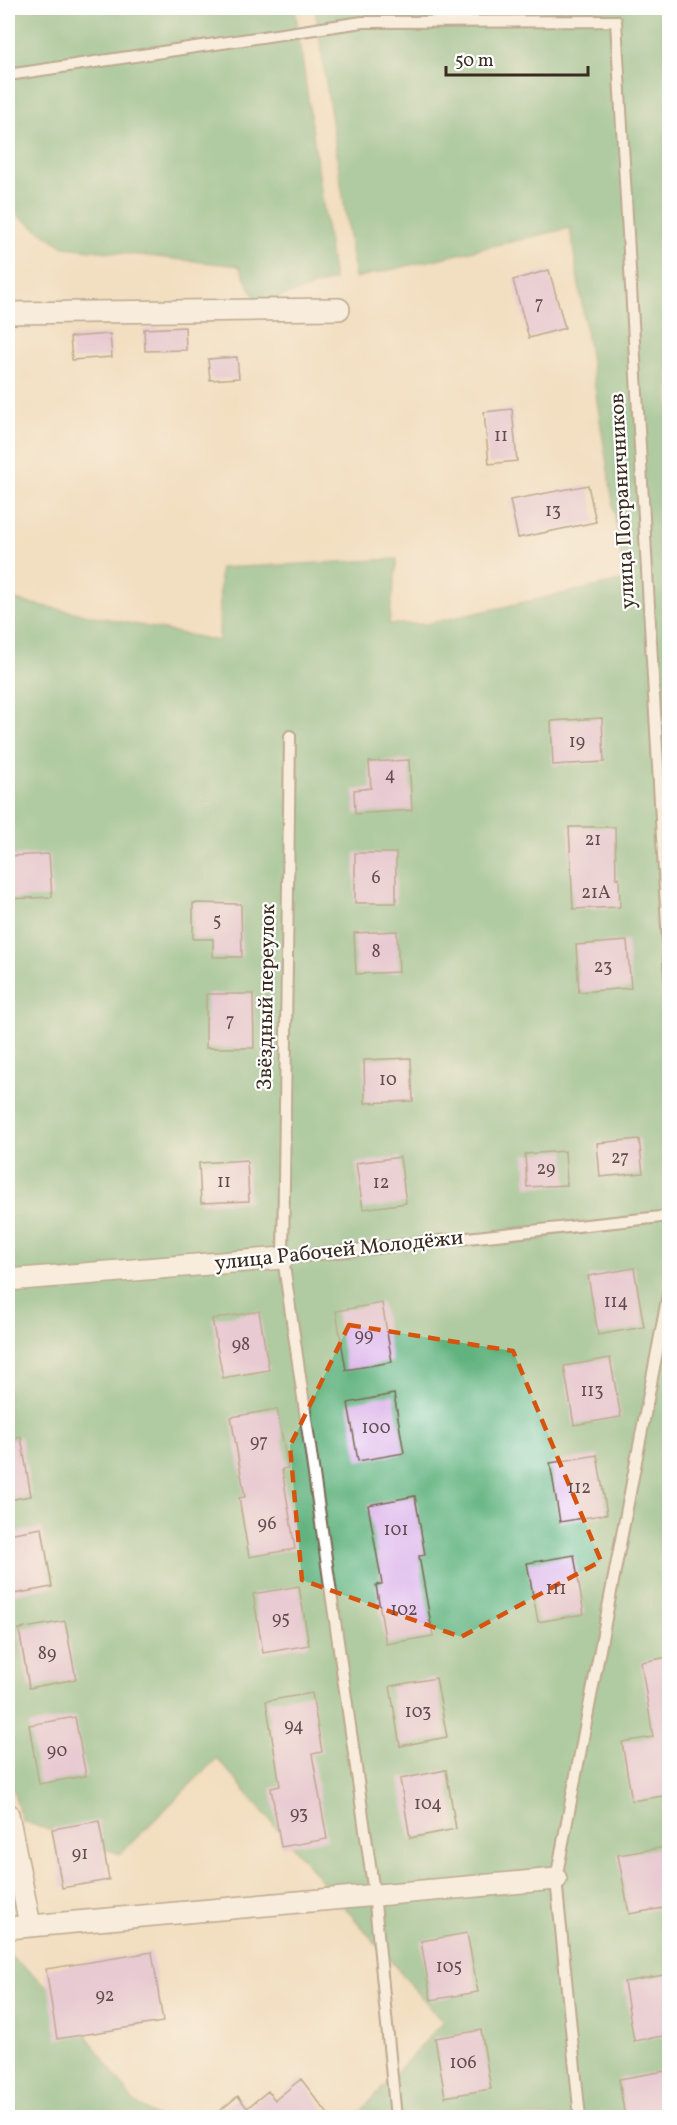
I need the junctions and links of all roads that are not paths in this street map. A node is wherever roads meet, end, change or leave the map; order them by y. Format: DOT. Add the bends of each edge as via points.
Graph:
graph roads {
  1 [pos="8,75"];
  2 [pos="339,309"];
  3 [pos="8,313"];
  4 [pos="290,736"];
  5 [pos="669,978"];
  6 [pos="669,1216"];
  7 [pos="283,1258"];
  8 [pos="8,1280"];
  9 [pos="669,1284"];
  10 [pos="8,1814"];
  11 [pos="556,1879"];
  12 [pos="374,1893"];
  13 [pos="30,1925"];
  14 [pos="8,1928"];
  15 [pos="396,2118"];
  16 [pos="580,2118"];
  1 -- 5 [label="lane, улица Пограничников" via="362,22 616,21"];
  2 -- 3 [label="street"];
  4 -- 7 [label="lane, Звёздный переулок"];
  6 -- 7 [label="lane, улица Рабочей Молодёжи"];
  7 -- 8 [label="street, улица Рабочей Молодёжи"];
  7 -- 12 [label="lane, Звёздный переулок"];
  9 -- 11 [label="lane"];
  10 -- 13 [label="street"];
  11 -- 12 [label="street"];
  11 -- 16 [label="lane"];
  12 -- 13 [label="street"];
  12 -- 15 [label="lane, Звёздный переулок"];
  13 -- 14 [label="street"];
}
